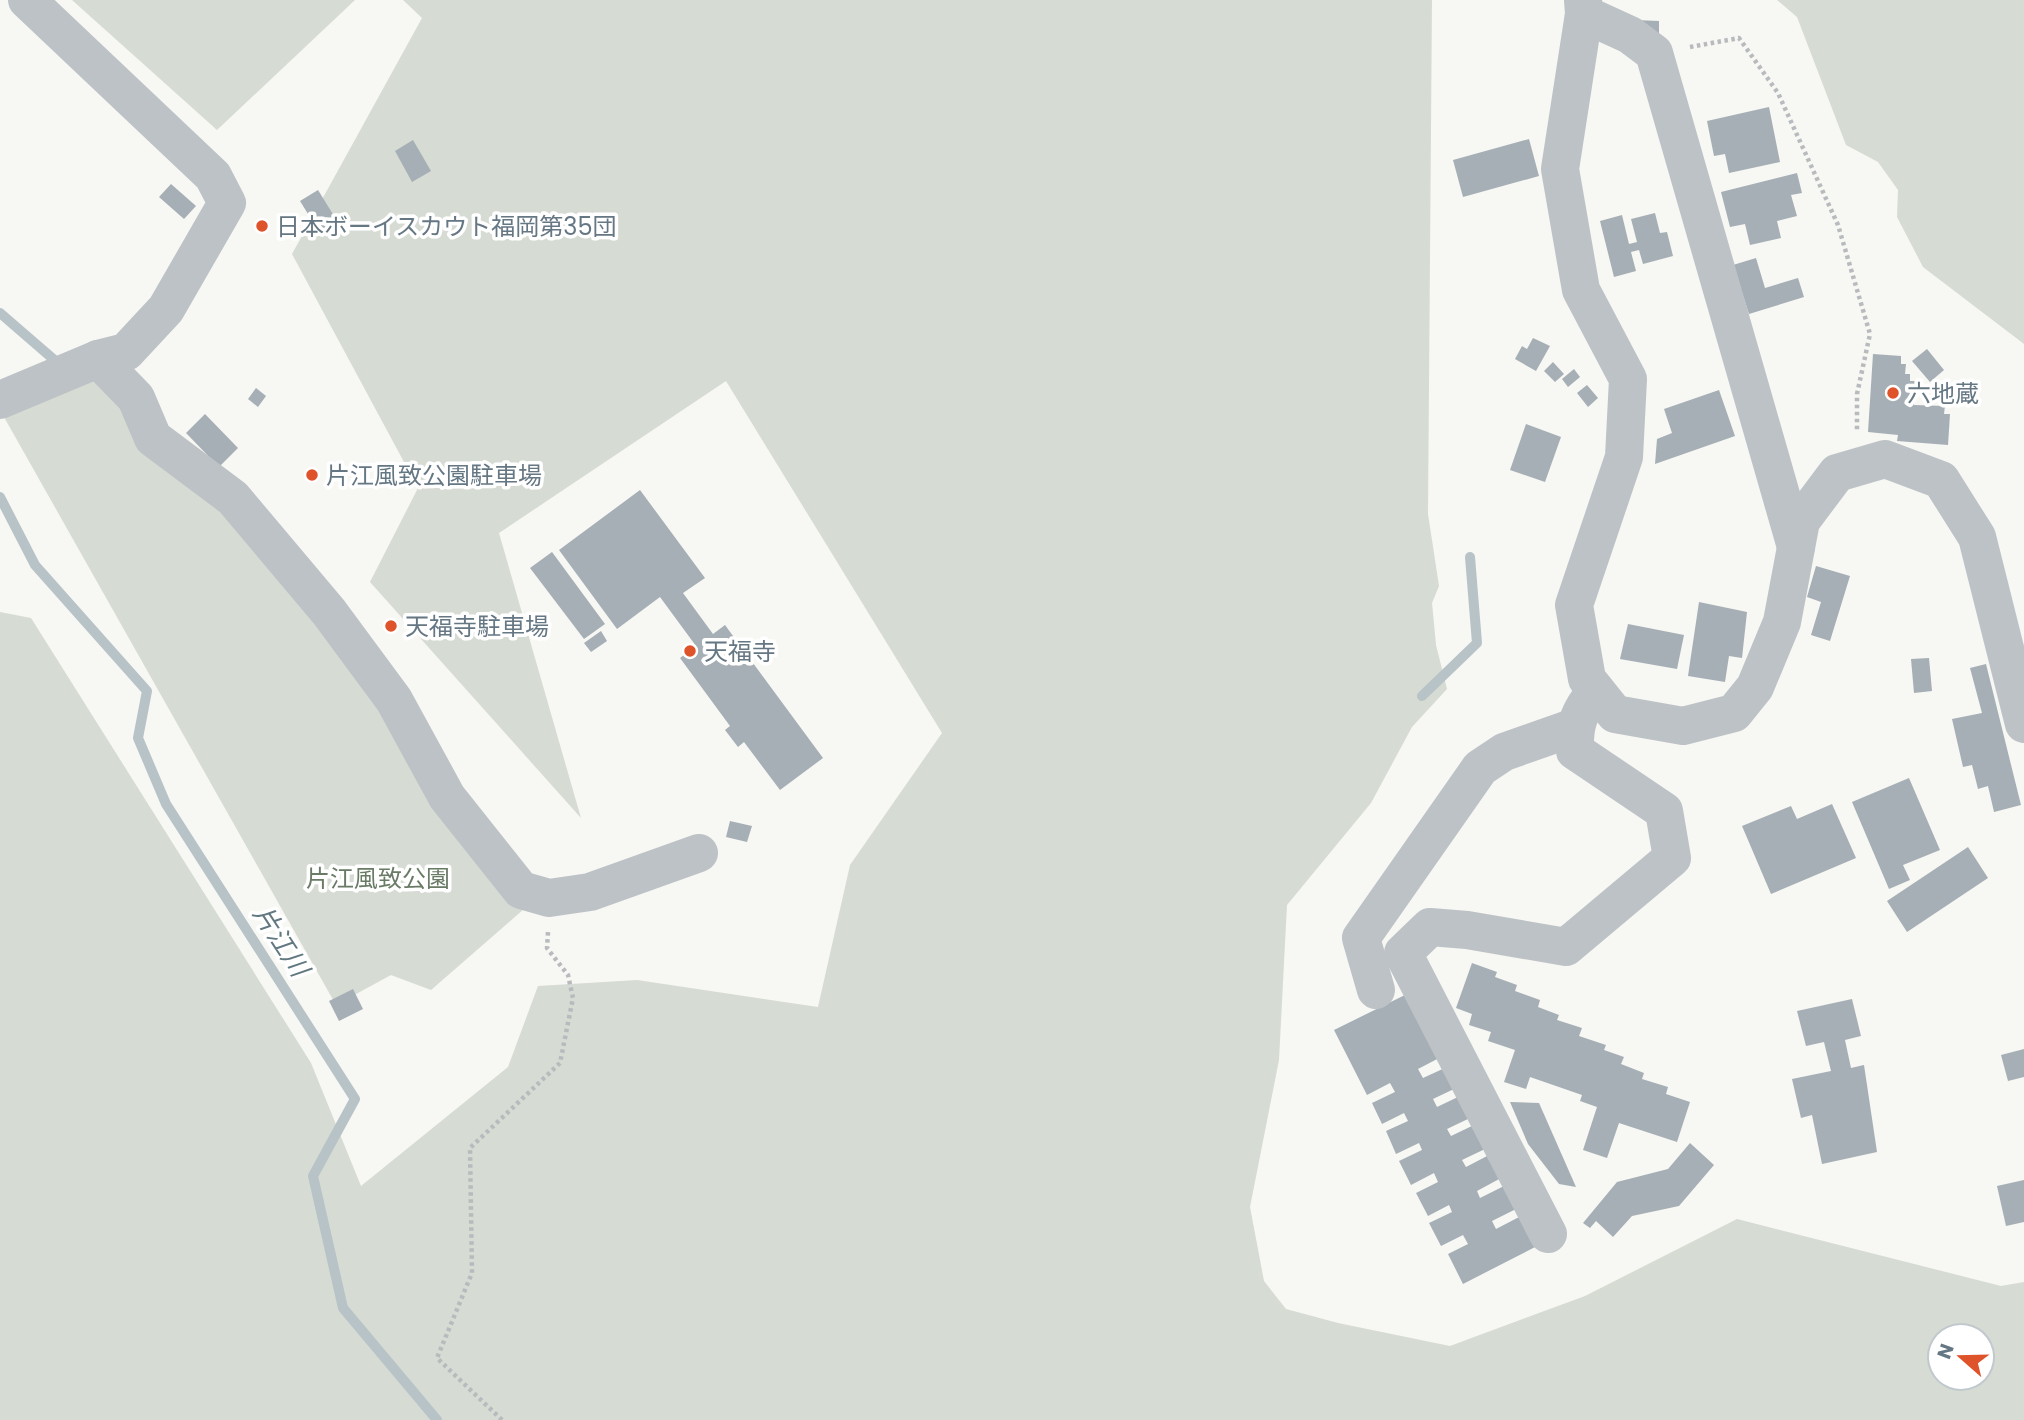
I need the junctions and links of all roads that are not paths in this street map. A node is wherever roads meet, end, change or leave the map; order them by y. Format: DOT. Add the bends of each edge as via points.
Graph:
graph roads {
  1 [pos="27,0"];
  2 [pos="1584,7"];
  3 [pos="98,359"];
  4 [pos="0,400"];
  5 [pos="1796,547"];
  6 [pos="1596,691"];
  7 [pos="2024,724"];
  8 [pos="1574,727"];
  9 [pos="699,853"];
  10 [pos="1376,990"];
  11 [pos="1548,1234"];
  1 -- 3 [label="street" via="213,176 227,203 166,309 126,352"];
  2 -- 5 [label="street" via="1654,53"];
  2 -- 6 [label="street" via="1560,169 1581,290 1628,379 1624,457 1574,605 1587,679"];
  3 -- 4 [label="street"];
  3 -- 9 [label="street" via="136,398 153,438 233,498 330,612 394,700 447,797 521,890 550,898 590,892"];
  5 -- 6 [label="street" via="1782,622 1755,687 1734,713 1683,726 1615,714"];
  5 -- 7 [label="street" via="1801,521 1837,473 1885,459 1941,480 1977,537"];
  6 -- 8 [label="street" via="1579,711"];
  8 -- 10 [label="street" via="1504,752 1480,768 1361,938"];
  8 -- 11 [label="street" via="1575,751 1664,811 1672,858 1566,947 1430,927 1403,953"];
}
